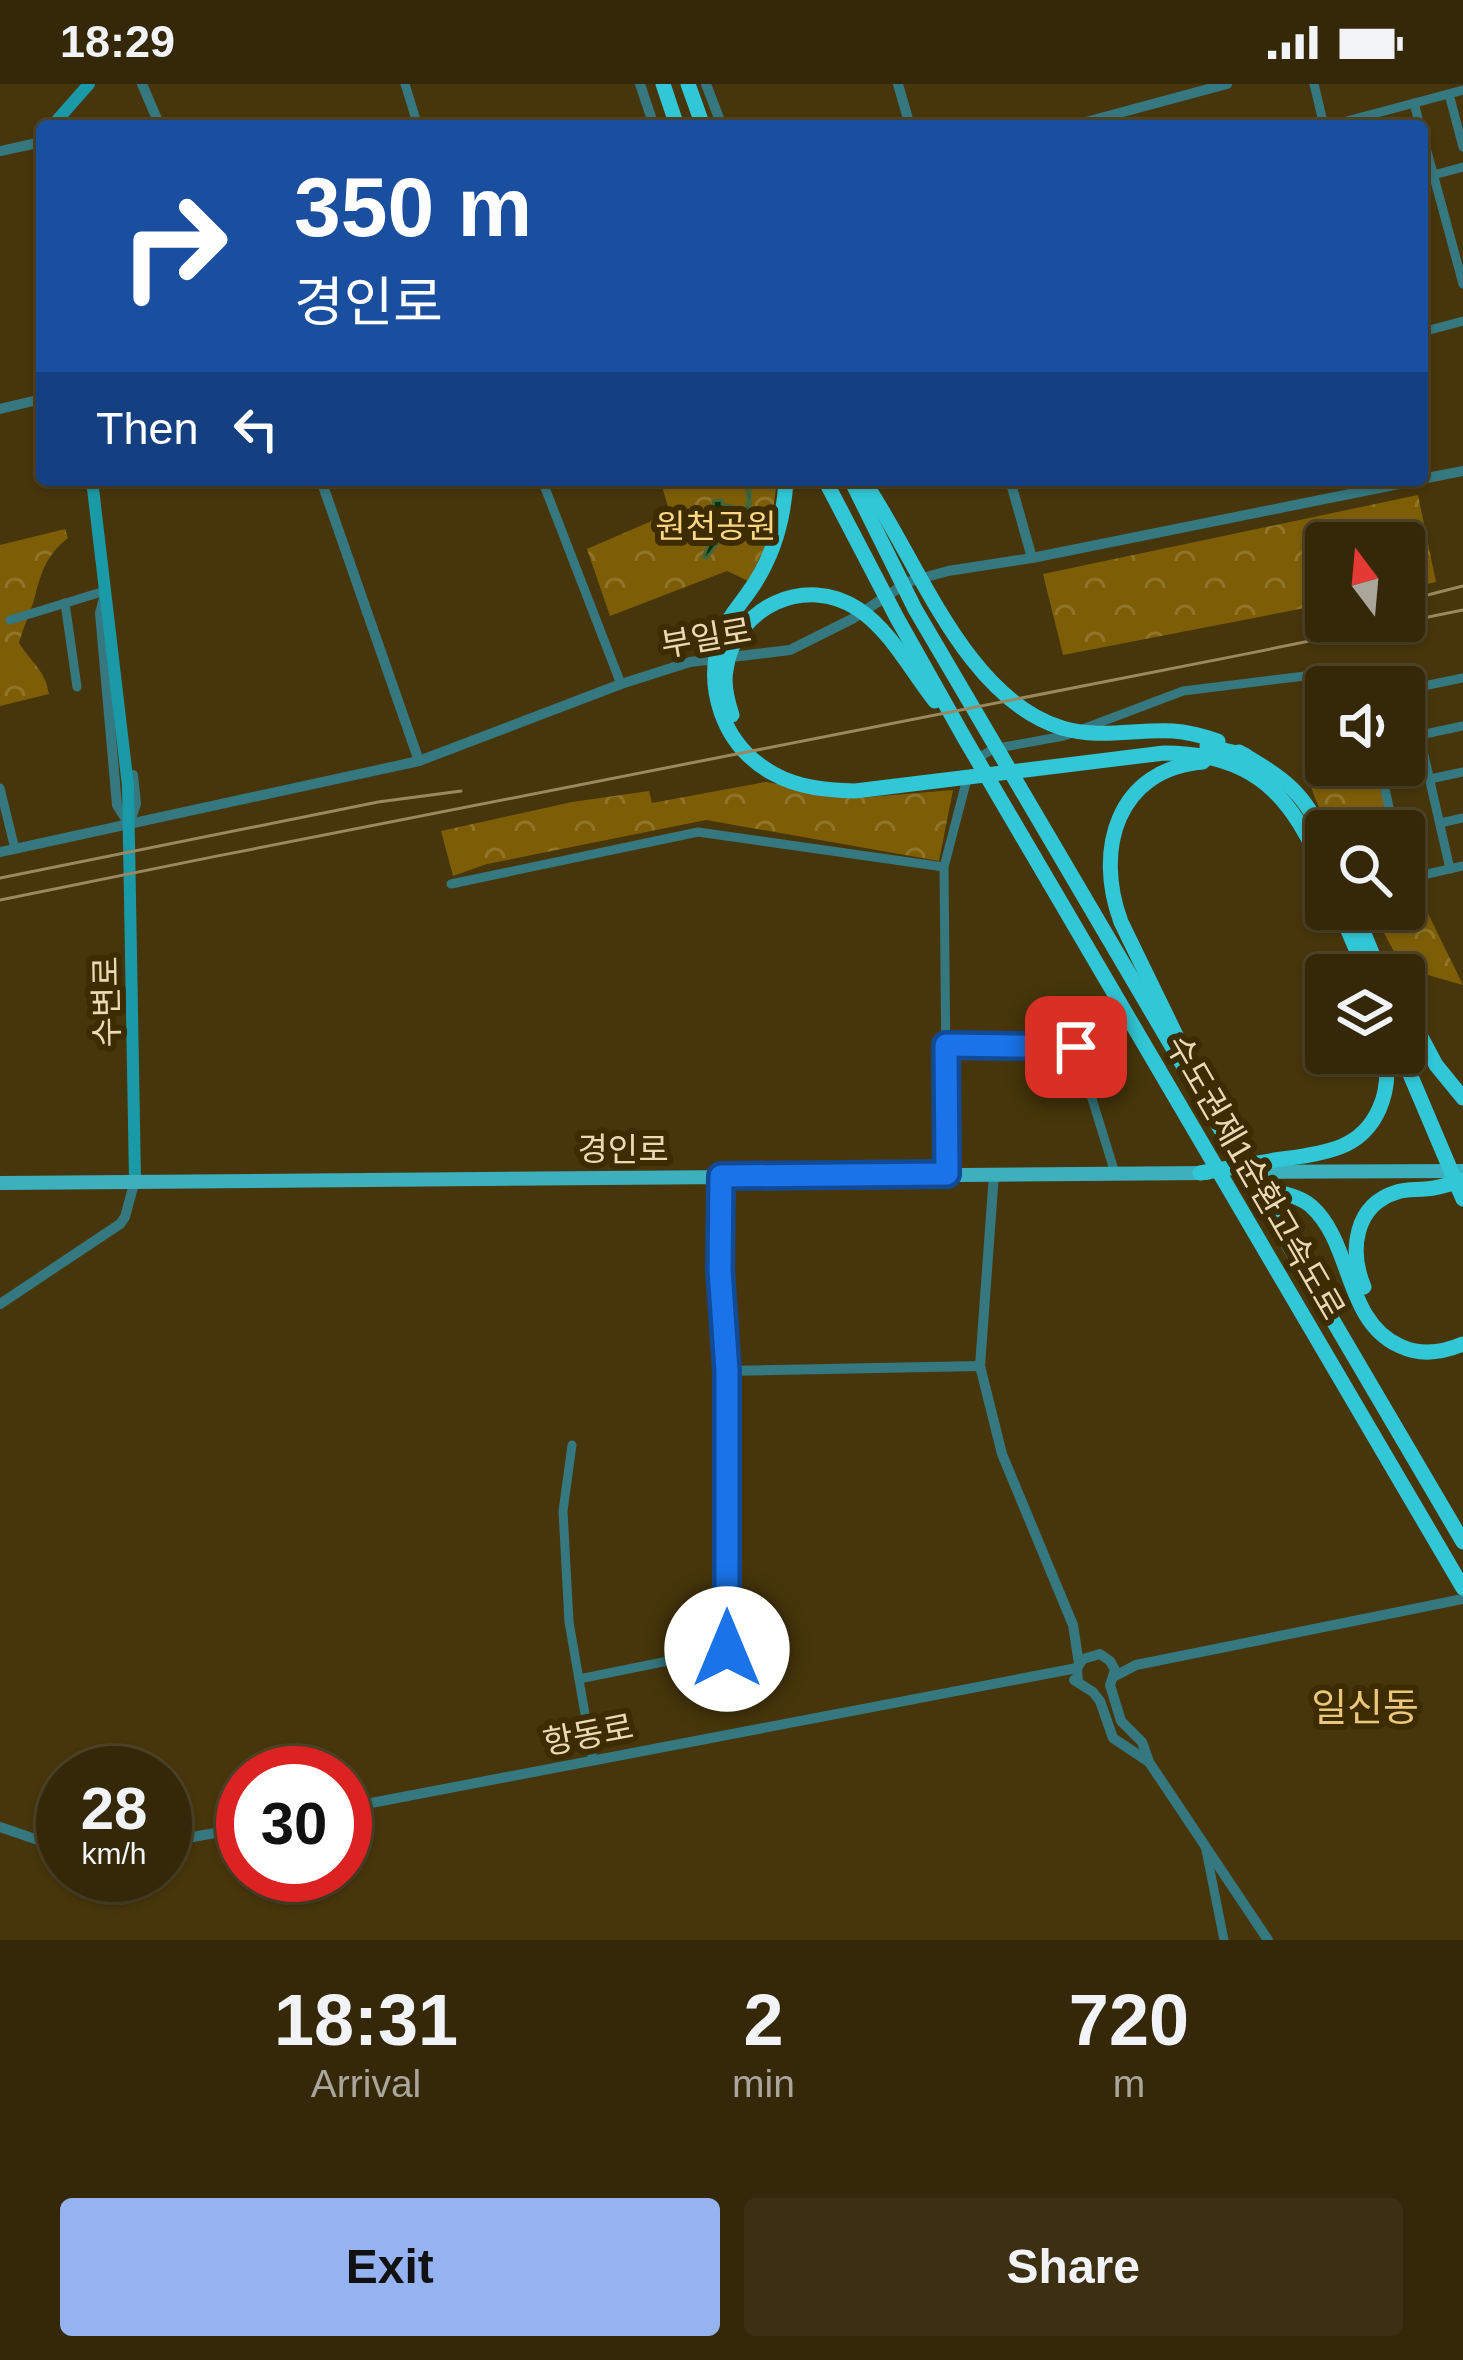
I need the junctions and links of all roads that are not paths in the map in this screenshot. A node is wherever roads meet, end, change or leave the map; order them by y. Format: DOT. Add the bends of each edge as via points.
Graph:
graph roads {
  1 [pos="89,84"];
  2 [pos="405,84"];
  3 [pos="640,84"];
  4 [pos="663,84"];
  5 [pos="688,84"];
  6 [pos="706,84"];
  7 [pos="898,84"];
  8 [pos="1227,84"];
  9 [pos="1313,84"];
  10 [pos="140,85"];
  11 [pos="1463,90"];
  12 [pos="1449,94"];
  13 [pos="1414,103"];
  14 [pos="57,120"];
  15 [pos="157,120"];
  16 [pos="416,120"];
  17 [pos="652,120"];
  18 [pos="675,120"];
  19 [pos="701,120"];
  20 [pos="720,120"];
  21 [pos="908,120"];
  22 [pos="1093,120"];
  23 [pos="1324,120"];
  24 [pos="1349,120"];
  25 [pos="1419,120"];
  26 [pos="36,143"];
  27 [pos="1463,147"];
  28 [pos="0,151"];
  29 [pos="1428,156"];
  30 [pos="1463,167"];
  31 [pos="1433,175"];
  32 [pos="1458,245"];
  33 [pos="1463,284"];
  34 [pos="1463,321"];
  35 [pos="1428,330"];
  36 [pos="36,400"];
  37 [pos="0,409"];
  38 [pos="1463,471"];
  39 [pos="1428,475"];
  40 [pos="93,486"];
  41 [pos="323,486"];
  42 [pos="544,486"];
  43 [pos="785,486"];
  44 [pos="828,486"];
  45 [pos="853,486"];
  46 [pos="867,486"];
  47 [pos="1012,486"];
  48 [pos="1379,486"];
  49 [pos="1032,558"];
  50 [pos="106,597"];
  51 [pos="65,603"];
  52 [pos="10,620"];
  53 [pos="1305,676"];
  54 [pos="1463,678"];
  55 [pos="621,684"];
  56 [pos="1425,686"];
  57 [pos="77,687"];
  58 [pos="1463,726"];
  59 [pos="1425,734"];
  60 [pos="965,739"];
  61 [pos="1177,748"];
  62 [pos="1425,757"];
  63 [pos="419,761"];
  64 [pos="1240,761"];
  65 [pos="1463,772"];
  66 [pos="1430,779"];
  67 [pos="0,788"];
  68 [pos="1309,810"];
  69 [pos="1463,818"];
  70 [pos="1440,823"];
  71 [pos="129,824"];
  72 [pos="1305,829"];
  73 [pos="15,848"];
  74 [pos="0,852"];
  75 [pos="1463,866"];
  76 [pos="944,867"];
  77 [pos="1450,869"];
  78 [pos="1425,875"];
  79 [pos="451,884"];
  80 [pos="1425,1044"];
  81 [pos="946,1045"];
  82 [pos="1387,1074"];
  83 [pos="1412,1074"];
  84 [pos="1416,1074"];
  85 [pos="1420,1088"];
  86 [pos="1463,1098"];
  87 [pos="1215,1123"];
  88 [pos="1115,1173"];
  89 [pos="1199,1173"];
  90 [pos="947,1174"];
  91 [pos="994,1174"];
  92 [pos="721,1176"];
  93 [pos="1463,1176"];
  94 [pos="135,1180"];
  95 [pos="0,1183"];
  96 [pos="1463,1199"];
  97 [pos="0,1304"];
  98 [pos="1463,1335"];
  99 [pos="1463,1344"];
  100 [pos="980,1366"];
  101 [pos="727,1371"];
  102 [pos="572,1445"];
  103 [pos="1463,1542"];
  104 [pos="1463,1588"];
  105 [pos="1463,1599"];
  106 [pos="1073,1625"];
  107 [pos="1103,1656"];
  108 [pos="1136,1664"];
  109 [pos="1078,1671"];
  110 [pos="1054,1674"];
  111 [pos="579,1679"];
  112 [pos="1112,1680"];
  113 [pos="1093,1692"];
  114 [pos="593,1760"];
  115 [pos="1149,1762"];
  116 [pos="372,1803"];
  117 [pos="0,1827"];
  118 [pos="36,1840"];
  119 [pos="1204,1844"];
  120 [pos="1225,1940"];
  121 [pos="1268,1940"];
  1 -- 14 [label="main road"];
  2 -- 16 [label="street"];
  3 -- 17 [label="street"];
  4 -- 18 [label="highway"];
  5 -- 19 [label="highway"];
  6 -- 20 [label="street"];
  7 -- 21 [label="street"];
  8 -- 22 [label="street"];
  9 -- 23 [label="street"];
  10 -- 15 [label="street"];
  11 -- 12 [label="street"];
  12 -- 13 [label="street"];
  12 -- 27 [label="street"];
  13 -- 24 [label="street"];
  13 -- 25 [label="street"];
  26 -- 28 [label="street"];
  29 -- 31 [label="street"];
  30 -- 31 [label="street"];
  31 -- 32 [label="street"];
  32 -- 33 [label="street"];
  34 -- 35 [label="street"];
  36 -- 37 [label="street"];
  38 -- 39 [label="street, 부일로"];
  40 -- 50 [label="main road, 수변로"];
  41 -- 63 [label="street"];
  42 -- 55 [label="street"];
  43 -- 61 [label="highway" via="775,543 724,628 713,676 726,726 757,763 798,784 855,791"];
  44 -- 60 [label="highway, 수도권제1순환고속도로"];
  45 -- 87 [label="highway, 수도권제1순환고속도로" via="915,609"];
  46 -- 61 [label="highway" via="930,598 1008,697 1062,728"];
  47 -- 49 [label="street"];
  48 -- 49 [label="street, 부일로"];
  49 -- 55 [label="street, 부일로" via="908,582 790,650 690,662"];
  50 -- 51 [label="street"];
  50 -- 71 [label="street, 수변로" via="136,804"];
  50 -- 94 [label="main road, 수변로" via="128,786"];
  51 -- 52 [label="street"];
  51 -- 57 [label="street"];
  53 -- 76 [label="street" via="1183,691 1064,736 993,749 971,762"];
  54 -- 56 [label="street"];
  55 -- 63 [label="street, 부일로"];
  58 -- 59 [label="street"];
  60 -- 61 [label="highway" via="880,628 831,596 805,594 758,610 730,650 727,700 743,735 774,763 826,782"];
  60 -- 104 [label="highway, 수도권제1순환고속도로"];
  61 -- 64 [label="highway"];
  61 -- 87 [label="highway" via="1119,817 1111,880 1121,922"];
  62 -- 66 [label="street"];
  63 -- 71 [label="street, 부일로"];
  64 -- 68 [label="highway" via="1279,776"];
  64 -- 72 [label="highway"];
  65 -- 66 [label="street"];
  66 -- 70 [label="street"];
  67 -- 73 [label="street"];
  69 -- 70 [label="street"];
  70 -- 77 [label="street"];
  71 -- 73 [label="street, 부일로"];
  73 -- 74 [label="street, 부일로"];
  75 -- 77 [label="street"];
  76 -- 79 [label="street" via="698,832"];
  76 -- 81 [label="street"];
  77 -- 78 [label="street"];
  80 -- 86 [label="highway"];
  81 -- 88 [label="street" via="1076,1047"];
  81 -- 90 [label="street"];
  82 -- 89 [label="highway" via="1373,1120 1340,1147"];
  83 -- 85 [label="highway"];
  84 -- 85 [label="highway"];
  85 -- 93 [label="highway"];
  85 -- 96 [label="highway"];
  87 -- 103 [label="highway, 수도권제1순환고속도로"];
  88 -- 89 [label="main road, 경인로"];
  88 -- 91 [label="main road, 경인로"];
  89 -- 93 [label="main road, 경인로"];
  89 -- 99 [label="highway" via="1312,1207 1367,1318 1392,1343 1426,1353"];
  90 -- 91 [label="main road, 경인로"];
  90 -- 92 [label="main road, 경인로"];
  91 -- 100 [label="street"];
  92 -- 94 [label="main road, 경인로"];
  92 -- 101 [label="street"];
  93 -- 98 [label="highway" via="1379,1201 1354,1246 1384,1326 1426,1345"];
  94 -- 95 [label="main road, 경인로"];
  94 -- 97 [label="street" via="119,1224"];
  100 -- 101 [label="street"];
  100 -- 106 [label="street" via="1001,1454"];
  101 -- 111 [label="street" via="727,1649"];
  102 -- 111 [label="street" via="562,1511"];
  105 -- 108 [label="street"];
  106 -- 107 [label="street"];
  106 -- 109 [label="street"];
  106 -- 110 [label="street" via="1066,1663"];
  107 -- 108 [label="street"];
  107 -- 109 [label="street" via="1088,1655"];
  107 -- 112 [label="street" via="1113,1665"];
  108 -- 112 [label="street"];
  109 -- 110 [label="street, 항동로"];
  109 -- 113 [label="street"];
  110 -- 114 [label="street, 항동로"];
  111 -- 114 [label="street"];
  112 -- 113 [label="street"];
  112 -- 115 [label="street" via="1121,1721"];
  113 -- 115 [label="street" via="1113,1738"];
  114 -- 116 [label="street, 항동로"];
  115 -- 119 [label="street"];
  117 -- 118 [label="street"];
  119 -- 120 [label="street"];
  119 -- 121 [label="street"];
}
